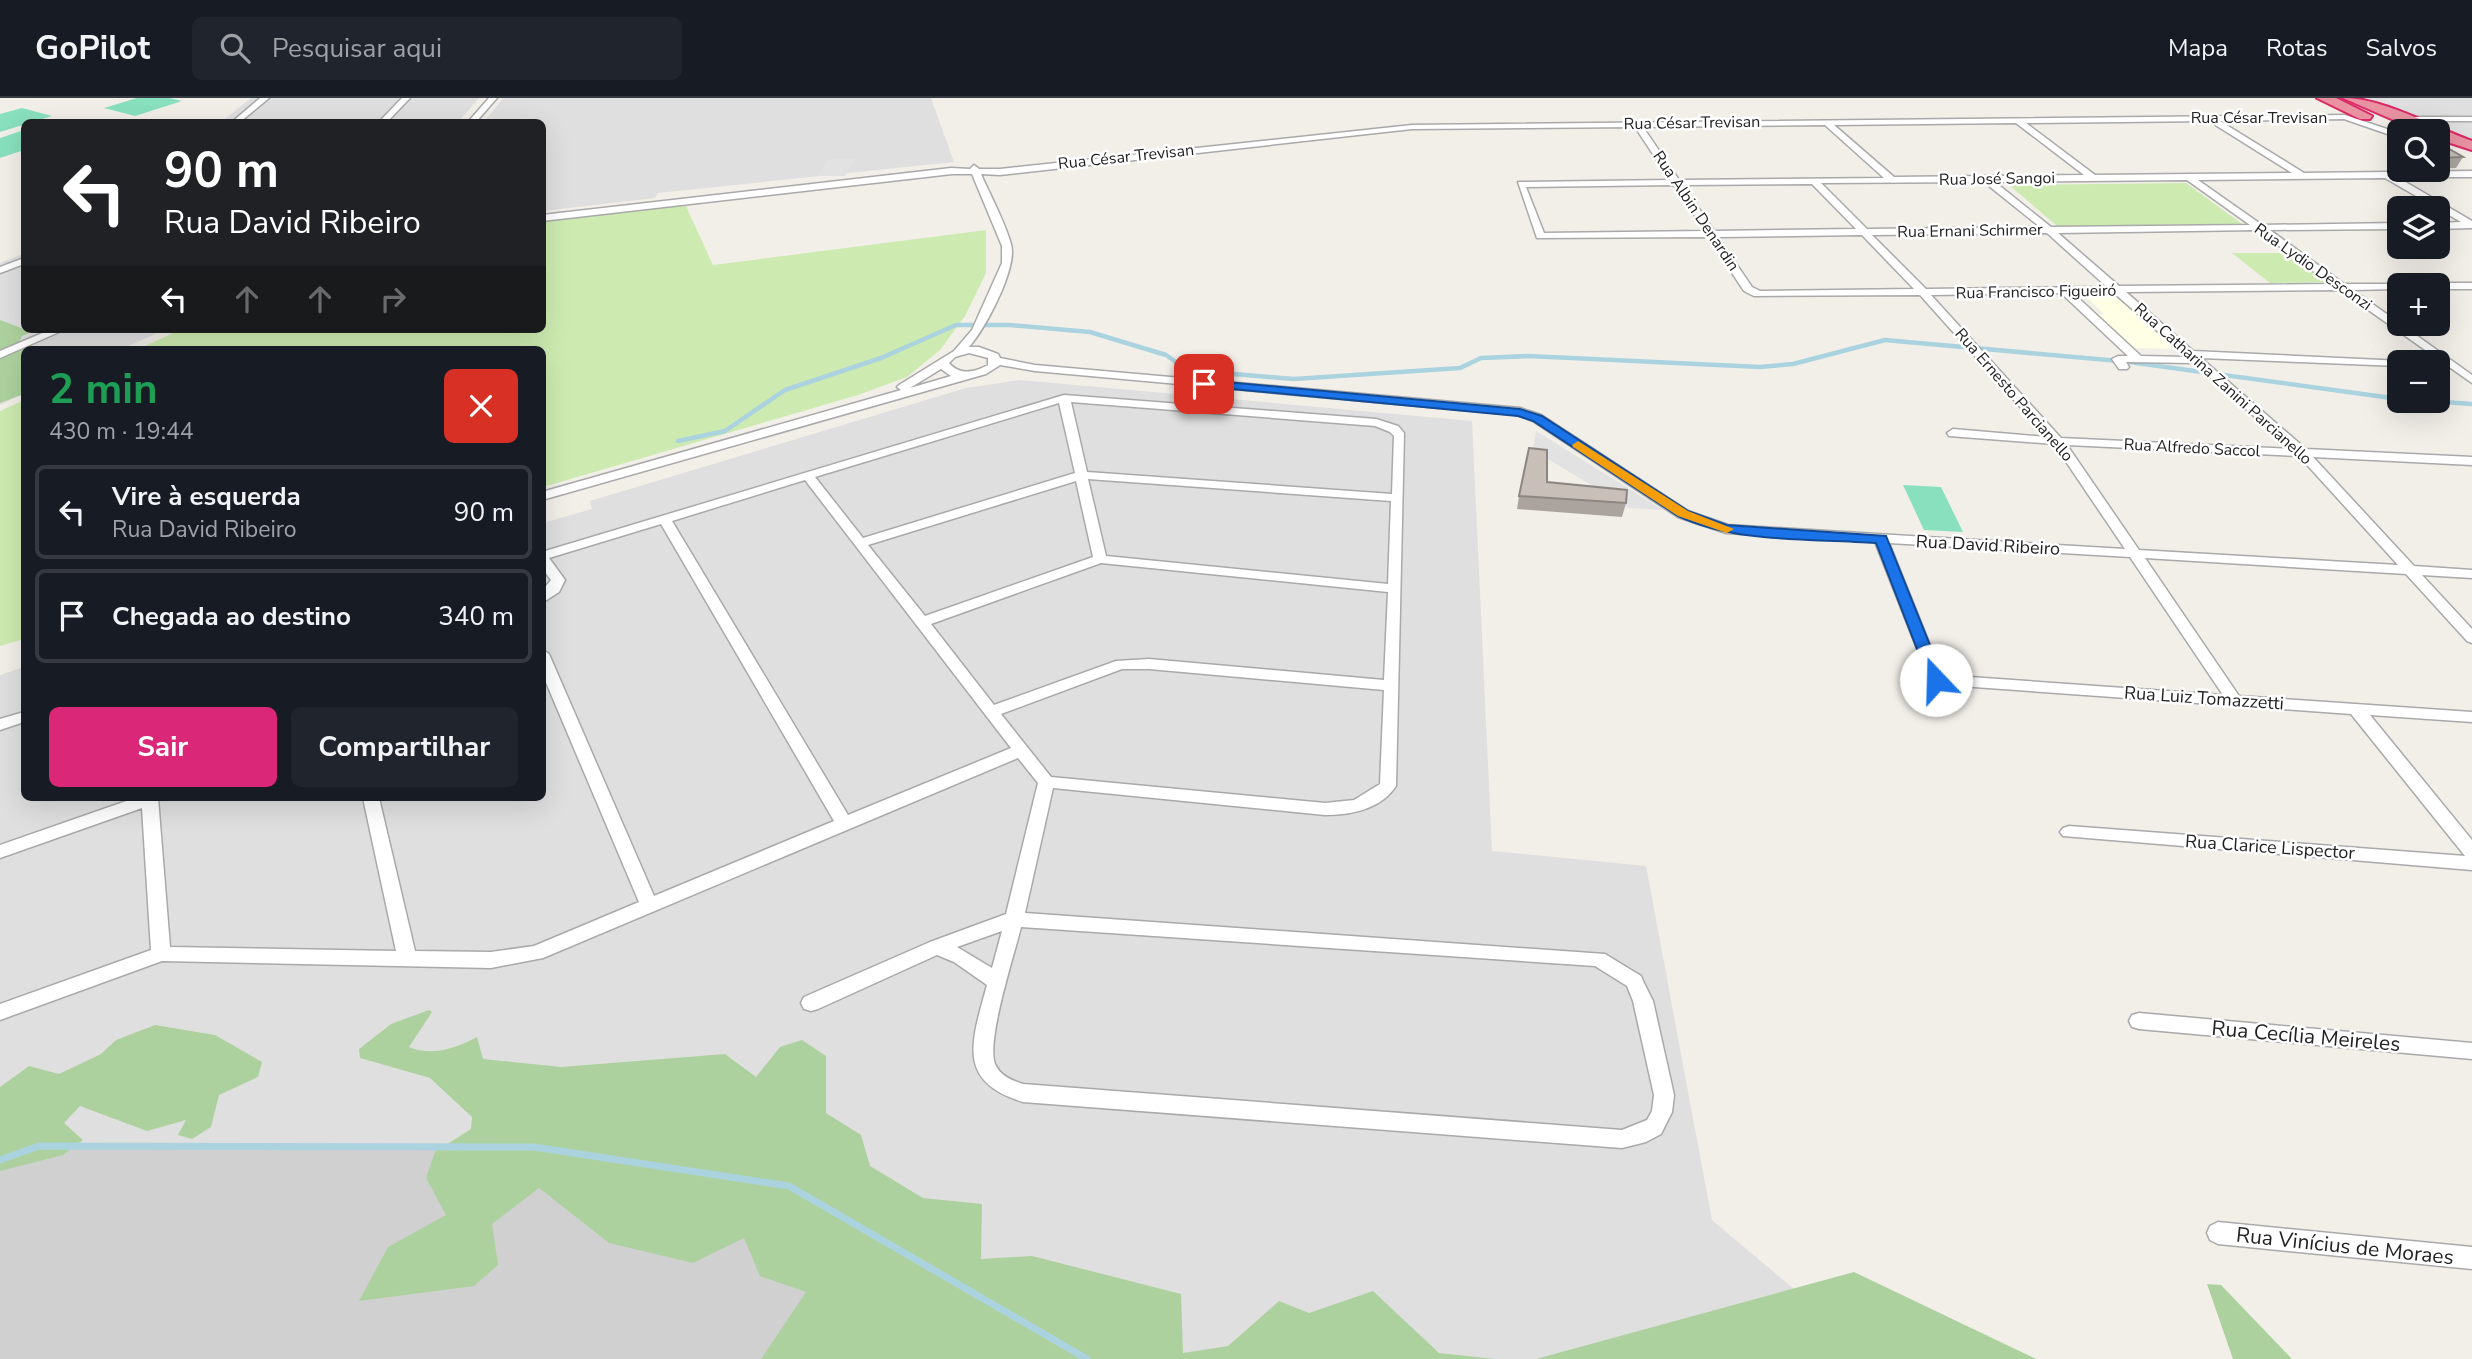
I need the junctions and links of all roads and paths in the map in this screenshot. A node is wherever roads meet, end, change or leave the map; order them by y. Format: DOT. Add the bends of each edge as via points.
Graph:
graph roads {
  1 [pos="265,98"];
  2 [pos="406,98"];
  3 [pos="493,98"];
  4 [pos="2324,98"];
  5 [pos="2360,114"];
  6 [pos="2209,118"];
  7 [pos="240,119"];
  8 [pos="386,119"];
  9 [pos="475,119"];
  10 [pos="2472,119"];
  11 [pos="2017,120"];
  12 [pos="1826,121"];
  13 [pos="2387,121"];
  14 [pos="2387,121"];
  15 [pos="2450,121"];
  16 [pos="1638,124"];
  17 [pos="2450,138"];
  18 [pos="2472,146"];
  19 [pos="2450,154"];
  20 [pos="2467,163"];
  21 [pos="975,170"];
  22 [pos="2472,172"];
  23 [pos="2385,175"];
  24 [pos="2302,176"];
  25 [pos="2189,177"];
  26 [pos="2093,178"];
  27 [pos="1986,179"];
  28 [pos="1892,180"];
  29 [pos="1814,181"];
  30 [pos="1677,182"];
  31 [pos="546,218"];
  32 [pos="2472,225"];
  33 [pos="2387,226"];
  34 [pos="2450,226"];
  35 [pos="2258,228"];
  36 [pos="2049,230"];
  37 [pos="1864,232"];
  38 [pos="1712,234"];
  39 [pos="1541,236"];
  40 [pos="21,262"];
  41 [pos="0,270"];
  42 [pos="2387,286"];
  43 [pos="2450,286"];
  44 [pos="2472,286"];
  45 [pos="2342,287"];
  46 [pos="2118,290"];
  47 [pos="2065,291"];
  48 [pos="1924,293"];
  49 [pos="1758,294"];
  50 [pos="977,331"];
  51 [pos="52,333"];
  52 [pos="21,346"];
  53 [pos="21,346"];
  54 [pos="959,352"];
  55 [pos="0,355"];
  56 [pos="992,357"];
  57 [pos="2194,357"];
  58 [pos="2138,359"];
  59 [pos="943,363"];
  60 [pos="2387,363"];
  61 [pos="2452,365"];
  62 [pos="2472,366"];
  63 [pos="2123,367"];
  64 [pos="1035,368"];
  65 [pos="987,370"];
  66 [pos="967,375"];
  67 [pos="2472,380"];
  68 [pos="885,397"];
  69 [pos="1064,398"];
  70 [pos="1953,433"];
  71 [pos="2058,441"];
  72 [pos="2303,453"];
  73 [pos="2472,461"];
  74 [pos="807,475"];
  75 [pos="1082,475"];
  76 [pos="546,495"];
  77 [pos="1398,498"];
  78 [pos="663,518"];
  79 [pos="1881,539"];
  80 [pos="860,543"];
  81 [pos="2137,554"];
  82 [pos="546,556"];
  83 [pos="1100,559"];
  84 [pos="546,563"];
  85 [pos="2411,571"];
  86 [pos="2472,575"];
  87 [pos="1395,589"];
  88 [pos="546,596"];
  89 [pos="922,622"];
  90 [pos="2472,638"];
  91 [pos="546,663"];
  92 [pos="1391,686"];
  93 [pos="2234,701"];
  94 [pos="2356,709"];
  95 [pos="991,712"];
  96 [pos="2472,717"];
  97 [pos="21,718"];
  98 [pos="0,725"];
  99 [pos="1021,750"];
  100 [pos="1046,782"];
  101 [pos="142,801"];
  102 [pos="150,801"];
  103 [pos="372,801"];
  104 [pos="844,822"];
  105 [pos="2069,832"];
  106 [pos="0,852"];
  107 [pos="2472,852"];
  108 [pos="2472,863"];
  109 [pos="650,907"];
  110 [pos="1014,919"];
  111 [pos="937,947"];
  112 [pos="161,954"];
  113 [pos="407,959"];
  114 [pos="998,983"];
  115 [pos="811,1003"];
  116 [pos="0,1012"];
  117 [pos="2139,1021"];
  118 [pos="2472,1051"];
  119 [pos="2218,1233"];
  120 [pos="2472,1258"];
  1 -- 7 [label="street"];
  2 -- 8 [label="street"];
  3 -- 9 [label="street"];
  4 -- 5 [label="highway"];
  5 -- 6 [label="street, Rua César Trevisan"];
  5 -- 13 [label="highway"];
  5 -- 14 [label="highway"];
  6 -- 11 [label="street, Rua César Trevisan"];
  6 -- 24 [label="street"];
  10 -- 15 [label="street"];
  11 -- 12 [label="street, Rua César Trevisan"];
  11 -- 26 [label="street"];
  12 -- 16 [label="street, Rua César Trevisan"];
  12 -- 28 [label="street"];
  16 -- 21 [label="street, Rua César Trevisan" via="1388,128"];
  16 -- 30 [label="street, Rua Albin Denardin"];
  17 -- 18 [label="highway"];
  19 -- 20 [label="highway"];
  20 -- 22 [label="street"];
  21 -- 31 [label="street, Rua César Trevisan"];
  21 -- 50 [label="street" via="1007,246 1007,262"];
  22 -- 23 [label="street, Rua José Sangoi"];
  23 -- 24 [label="street, Rua José Sangoi"];
  23 -- 32 [label="street"];
  24 -- 25 [label="street, Rua José Sangoi"];
  25 -- 26 [label="street, Rua José Sangoi"];
  25 -- 35 [label="street, Rua Lydio Desconzi"];
  26 -- 27 [label="street, Rua José Sangoi"];
  27 -- 28 [label="street, Rua José Sangoi"];
  27 -- 36 [label="street, Rua Catharina Zanini Parcianello"];
  28 -- 29 [label="street, Rua José Sangoi"];
  29 -- 30 [label="street, Rua José Sangoi"];
  29 -- 37 [label="street, Rua Ernesto Parcianello"];
  30 -- 38 [label="street, Rua Albin Denardin"];
  30 -- 39 [label="street, Rua José Sangoi" via="1521,184"];
  32 -- 34 [label="street"];
  33 -- 35 [label="street, Rua Ernani Schirmer"];
  35 -- 36 [label="street, Rua Ernani Schirmer"];
  35 -- 45 [label="street, Rua Lydio Desconzi"];
  36 -- 37 [label="street, Rua Ernani Schirmer"];
  36 -- 46 [label="street, Rua Catharina Zanini Parcianello"];
  37 -- 38 [label="street, Rua Ernani Schirmer"];
  37 -- 48 [label="street, Rua Ernesto Parcianello"];
  38 -- 39 [label="street, Rua Ernani Schirmer"];
  38 -- 49 [label="street, Rua Albin Denardin" via="1748,289"];
  40 -- 41 [label="street"];
  42 -- 45 [label="street, Rua Francisco Figueiró"];
  43 -- 44 [label="street"];
  45 -- 46 [label="street, Rua Francisco Figueiró"];
  45 -- 61 [label="street, Rua Lydio Desconzi"];
  46 -- 47 [label="street, Rua Francisco Figueiró"];
  46 -- 57 [label="street, Rua Catharina Zanini Parcianello"];
  47 -- 48 [label="street, Rua Francisco Figueiró"];
  47 -- 58 [label="street"];
  48 -- 49 [label="street, Rua Francisco Figueiró"];
  48 -- 71 [label="street, Rua Ernesto Parcianello"];
  50 -- 54 [label="street"];
  50 -- 56 [label="street"];
  51 -- 52 [label="street"];
  53 -- 55 [label="street"];
  54 -- 56 [label="street, Rua David Ribeiro"];
  54 -- 59 [label="street"];
  56 -- 64 [label="street, Rua David Ribeiro"];
  56 -- 65 [label="street"];
  57 -- 58 [label="street"];
  57 -- 60 [label="street"];
  57 -- 72 [label="street, Rua Catharina Zanini Parcianello"];
  58 -- 63 [label="street" via="2118,359"];
  59 -- 66 [label="street" via="948,372"];
  59 -- 68 [label="street"];
  61 -- 62 [label="street"];
  61 -- 67 [label="street, Rua Lydio Desconzi"];
  64 -- 65 [label="street, Rua David Ribeiro"];
  64 -- 79 [label="street, Rua David Ribeiro" via="1520,412 1537,418 1702,522 1726,529"];
  65 -- 66 [label="street, Rua David Ribeiro"];
  66 -- 68 [label="street, Rua David Ribeiro"];
  68 -- 76 [label="street"];
  69 -- 74 [label="street"];
  69 -- 75 [label="street"];
  69 -- 77 [label="street" via="1385,426 1400,436"];
  70 -- 71 [label="street, Rua Alfredo Saccol"];
  71 -- 72 [label="street, Rua Alfredo Saccol"];
  71 -- 81 [label="street, Rua Ernesto Parcianello"];
  72 -- 73 [label="street, Rua Alfredo Saccol"];
  72 -- 85 [label="street, Rua Catharina Zanini Parcianello"];
  74 -- 78 [label="street"];
  74 -- 80 [label="street"];
  75 -- 77 [label="street"];
  75 -- 80 [label="street"];
  75 -- 83 [label="street"];
  77 -- 87 [label="street"];
  78 -- 82 [label="street"];
  78 -- 104 [label="street"];
  79 -- 81 [label="street, Rua David Ribeiro"];
  79 -- 93 [label="street, Rua Luiz Tomazzetti" via="1936,680"];
  80 -- 89 [label="street"];
  81 -- 85 [label="street, Rua David Ribeiro"];
  81 -- 93 [label="street, Rua Ernesto Parcianello"];
  83 -- 87 [label="street"];
  83 -- 89 [label="street"];
  84 -- 88 [label="street" via="558,580"];
  85 -- 86 [label="street, Rua David Ribeiro"];
  85 -- 90 [label="street, Rua Catharina Zanini Parcianello"];
  87 -- 92 [label="street"];
  89 -- 95 [label="street"];
  91 -- 109 [label="street"];
  92 -- 95 [label="street" via="1121,664"];
  92 -- 100 [label="street" via="1388,786 1352,809"];
  93 -- 94 [label="street, Rua Luiz Tomazzetti"];
  94 -- 96 [label="street, Rua Luiz Tomazzetti"];
  94 -- 107 [label="street"];
  95 -- 99 [label="street"];
  97 -- 98 [label="street"];
  99 -- 100 [label="street"];
  99 -- 104 [label="street"];
  100 -- 110 [label="street"];
  101 -- 106 [label="street"];
  102 -- 112 [label="street"];
  103 -- 113 [label="street"];
  104 -- 109 [label="street"];
  105 -- 108 [label="street, Rua Clarice Lispector"];
  109 -- 113 [label="street" via="536,953 491,960"];
  110 -- 111 [label="street"];
  110 -- 114 [label="street"];
  110 -- 114 [label="street" via="1598,959 1634,981 1643,1001 1664,1095 1662,1112 1654,1127 1622,1139 1023,1093 1002,1087 984,1062"];
  111 -- 114 [label="street" via="961,957"];
  111 -- 115 [label="street"];
  112 -- 113 [label="street"];
  112 -- 116 [label="street"];
  117 -- 118 [label="street, Rua Cecília Meireles"];
  119 -- 120 [label="street, Rua Vinícius de Moraes"];
}
